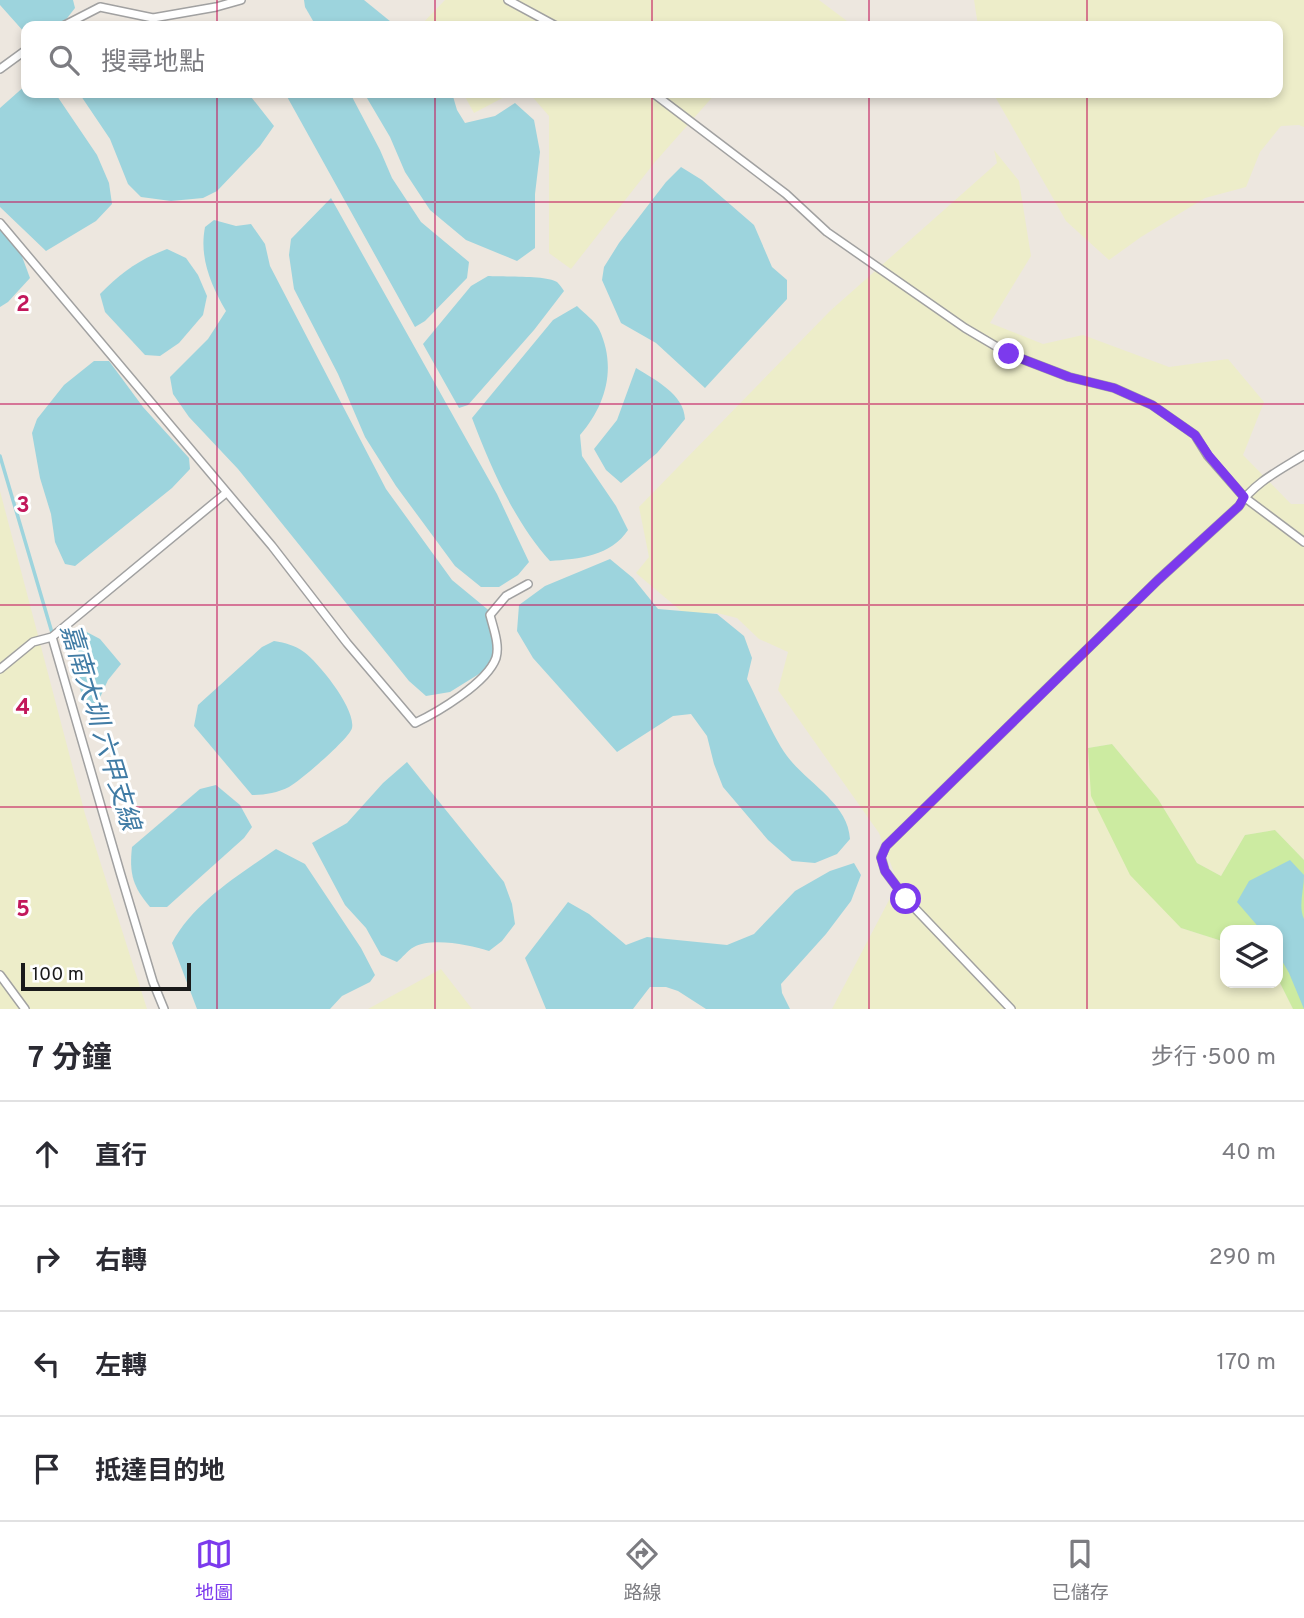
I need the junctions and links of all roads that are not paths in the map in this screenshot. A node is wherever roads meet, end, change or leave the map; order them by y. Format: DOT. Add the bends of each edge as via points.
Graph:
graph roads {
  1 [pos="95,0"];
  2 [pos="241,0"];
  3 [pos="508,0"];
  4 [pos="100,8"];
  5 [pos="73,21"];
  6 [pos="547,21"];
  7 [pos="21,54"];
  8 [pos="0,69"];
  9 [pos="660,98"];
  10 [pos="0,223"];
  11 [pos="1304,455"];
  12 [pos="226,493"];
  13 [pos="1244,497"];
  14 [pos="1304,542"];
  15 [pos="528,584"];
  16 [pos="52,637"];
  17 [pos="0,656"];
  18 [pos="3,667"];
  19 [pos="0,975"];
  20 [pos="25,1009"];
  21 [pos="163,1009"];
  22 [pos="1012,1009"];
  1 -- 4 [label="lane"];
  2 -- 4 [label="lane" via="153,18"];
  3 -- 6 [label="lane"];
  4 -- 5 [label="lane"];
  7 -- 8 [label="lane"];
  9 -- 13 [label="lane" via="786,194 827,232 965,328 1009,354 1152,405 1195,435"];
  10 -- 12 [label="lane"];
  11 -- 13 [label="lane"];
  12 -- 15 [label="lane" via="415,723 486,672 496,657 490,614 506,596"];
  12 -- 16 [label="lane"];
  13 -- 14 [label="lane"];
  13 -- 22 [label="lane" via="886,846 881,858 885,871 906,899"];
  16 -- 18 [label="lane" via="33,642"];
  16 -- 21 [label="lane"];
  17 -- 18 [label="lane"];
  19 -- 20 [label="lane"];
}
